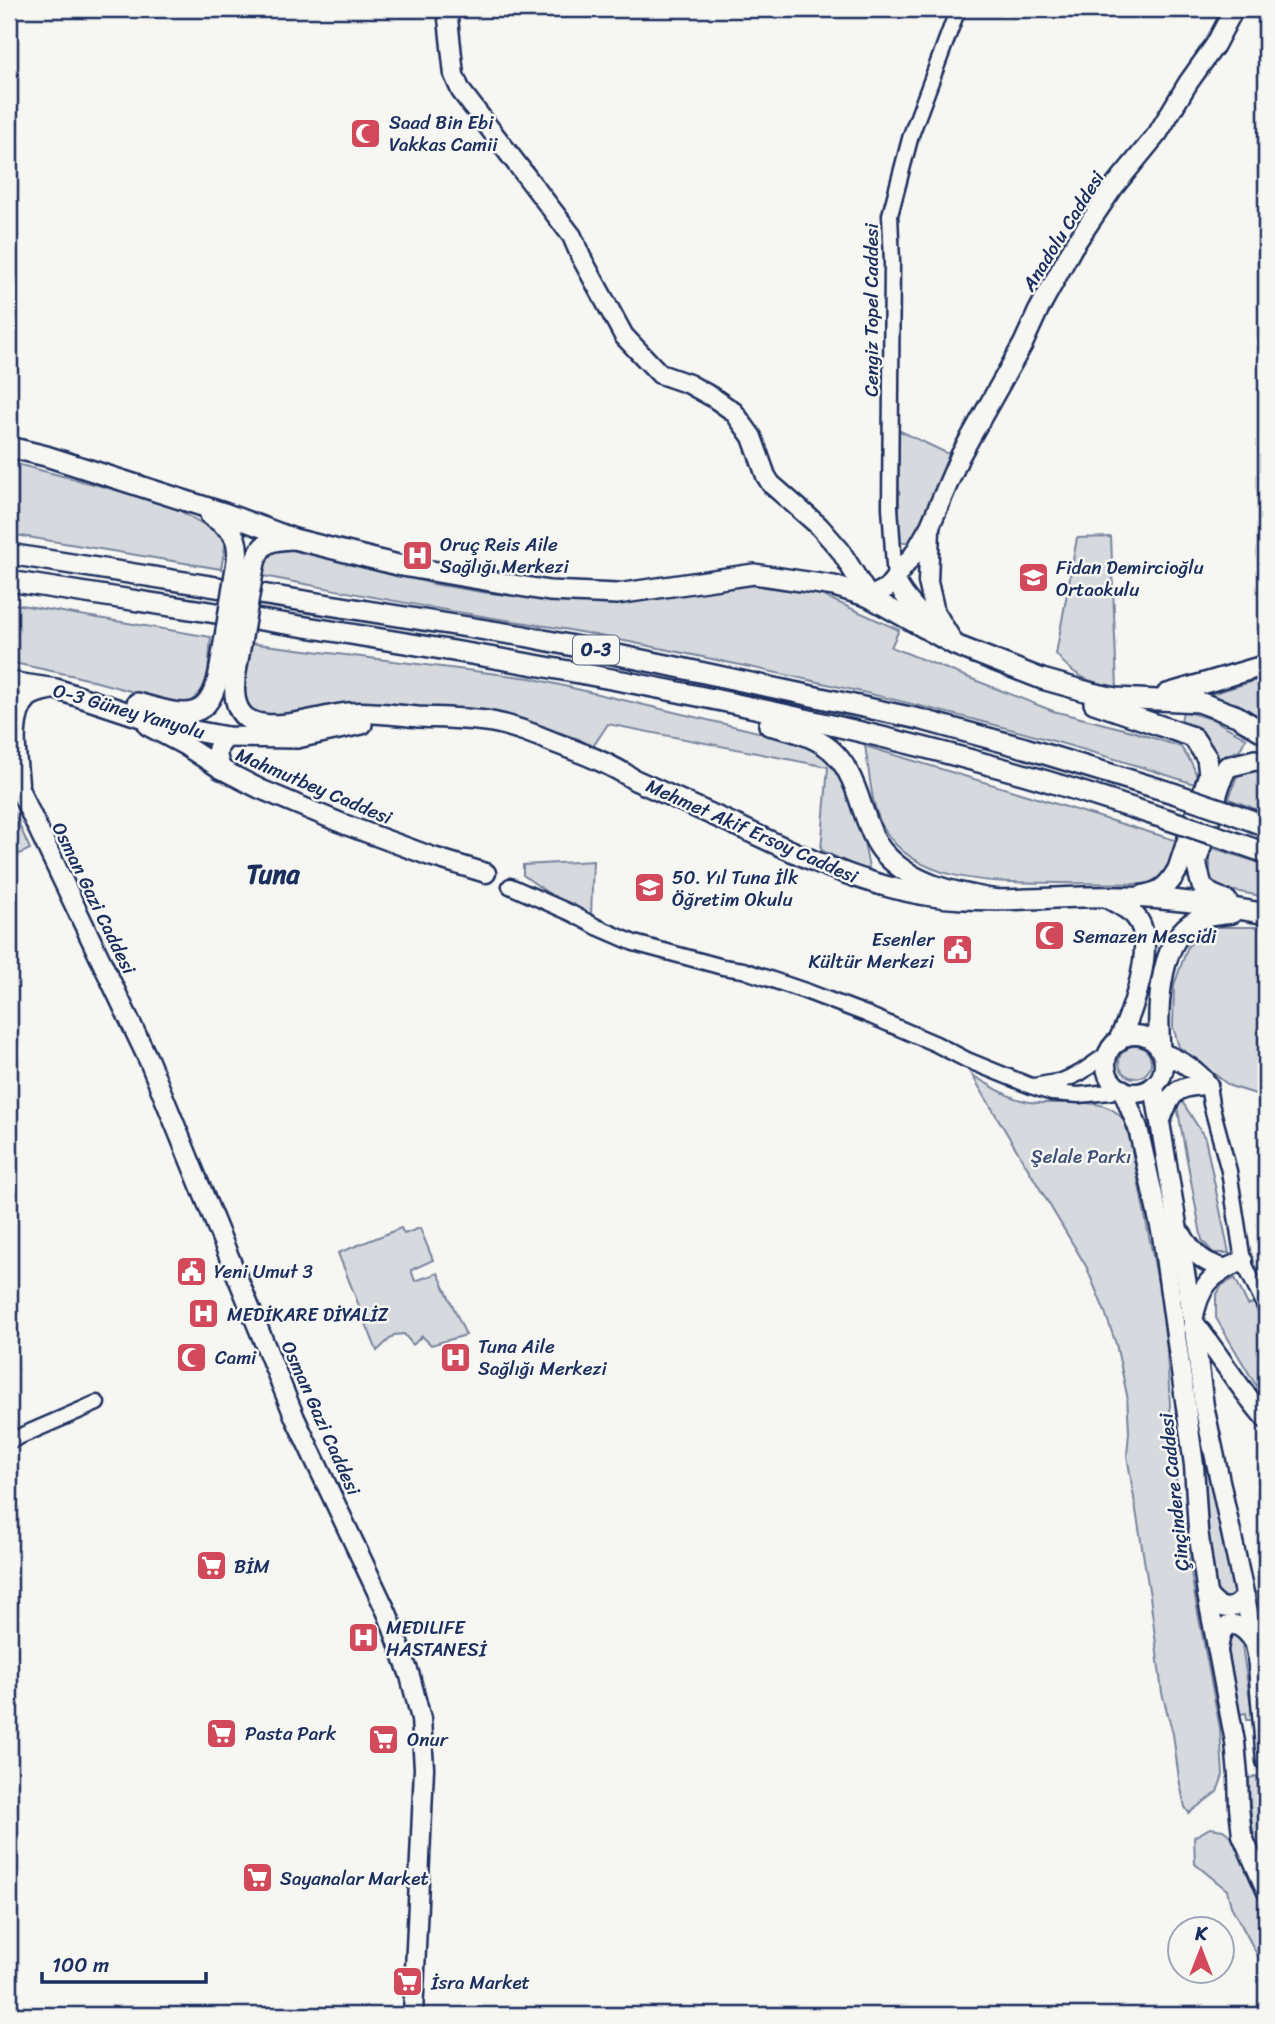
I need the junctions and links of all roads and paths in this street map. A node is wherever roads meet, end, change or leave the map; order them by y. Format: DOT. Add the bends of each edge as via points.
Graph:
graph roads {
  1 [pos="447,9"];
  2 [pos="958,9"];
  3 [pos="1234,9"];
  4 [pos="9,447"];
  5 [pos="181,500"];
  6 [pos="930,526"];
  7 [pos="294,539"];
  8 [pos="9,554"];
  9 [pos="245,564"];
  10 [pos="848,565"];
  11 [pos="9,580"];
  12 [pos="895,580"];
  13 [pos="835,586"];
  14 [pos="869,597"];
  15 [pos="955,645"];
  16 [pos="1266,665"];
  17 [pos="228,670"];
  18 [pos="1042,679"];
  19 [pos="9,682"];
  20 [pos="57,689"];
  21 [pos="669,691"];
  22 [pos="1146,698"];
  23 [pos="415,716"];
  24 [pos="1266,734"];
  25 [pos="227,737"];
  26 [pos="1266,761"];
  27 [pos="9,768"];
  28 [pos="220,769"];
  29 [pos="20,790"];
  30 [pos="1266,826"];
  31 [pos="1266,853"];
  32 [pos="485,873"];
  33 [pos="510,886"];
  34 [pos="1116,897"];
  35 [pos="997,901"];
  36 [pos="1258,912"];
  37 [pos="1113,1048"];
  38 [pos="1161,1051"];
  39 [pos="1156,1085"];
  40 [pos="1208,1085"];
  41 [pos="1031,1086"];
  42 [pos="1120,1088"];
  43 [pos="1160,1126"];
  44 [pos="1178,1228"];
  45 [pos="1243,1261"];
  46 [pos="1224,1268"];
  47 [pos="1266,1309"];
  48 [pos="1193,1321"];
  49 [pos="97,1402"];
  50 [pos="1266,1419"];
  51 [pos="9,1441"];
  52 [pos="1207,1594"];
  53 [pos="1245,1596"];
  54 [pos="1256,1645"];
  55 [pos="1218,1650"];
  56 [pos="1264,1700"];
  57 [pos="1266,1754"];
  58 [pos="1262,1875"];
  59 [pos="1266,1890"];
  60 [pos="413,2015"];
  1 -- 10 [label="main road" via="454,75 461,91 572,236 624,336 660,374 690,384 734,412 752,438 771,484 819,526"];
  2 -- 12 [label="street, Cengiz Topel Caddesi" via="911,135 890,215 890,507"];
  3 -- 6 [label="main road, Anadolu Caddesi" via="1158,133 1073,247 960,456"];
  4 -- 5 [label="main road"];
  5 -- 7 [label="main road"];
  5 -- 9 [label="main road" via="232,531"];
  6 -- 12 [label="main road, Anadolu Caddesi"];
  6 -- 15 [label="main road" via="930,592 935,612"];
  7 -- 9 [label="main road" via="262,547"];
  7 -- 13 [label="main road" via="402,566 549,591 617,594 754,574"];
  8 -- 30 [label="main road, O-3, bridge" via="524,636 919,719 1173,793"];
  9 -- 17 [label="main road, bridge"];
  10 -- 13 [label="main road"];
  10 -- 14 [label="main road"];
  11 -- 21 [label="main road, O-3" via="460,652"];
  12 -- 14 [label="main road"];
  12 -- 15 [label="main road" via="914,608"];
  13 -- 14 [label="main road"];
  14 -- 15 [label="main road"];
  15 -- 18 [label="main road"];
  16 -- 22 [label="main road"];
  17 -- 20 [label="main road" via="210,702 200,710 179,713 111,695"];
  17 -- 23 [label="main road" via="243,717 256,723 275,725 379,712"];
  18 -- 22 [label="main road" via="1116,698"];
  18 -- 34 [label="main road" via="1067,693 1193,737 1206,758 1209,774 1172,881 1156,893"];
  19 -- 20 [label="main road, O-3 Güney Yanyolu"];
  20 -- 25 [label="main road, O-3 Güney Yanyolu" via="168,726"];
  20 -- 28 [label="main road, Mahmutbey Caddesi" via="158,730"];
  20 -- 29 [label="main road, Osman Gazi Caddesi" via="29,697 19,714 15,736"];
  21 -- 31 [label="main road, O-3, bridge" via="836,726 1001,768"];
  21 -- 35 [label="main road" via="700,706 826,745 845,765 874,838 890,859 919,880"];
  22 -- 24 [label="main road" via="1199,702 1237,716"];
  23 -- 25 [label="main road, O-3 Güney Yanyolu" via="297,738"];
  23 -- 35 [label="main road, Mehmet Akif Ersoy Caddesi" via="492,722 534,735 615,767 843,873 894,889"];
  25 -- 28 [label="main road" via="216,750"];
  26 -- 36 [label="main road" via="1227,767 1196,863 1202,886 1211,894"];
  27 -- 29 [label="main road, Osman Gazi Caddesi"];
  28 -- 32 [label="main road, Mahmutbey Caddesi" via="346,825"];
  29 -- 60 [label="main road, Osman Gazi Caddesi" via="149,1061 295,1418 388,1615 410,1676 421,1719 424,1768"];
  33 -- 41 [label="street" via="634,943 805,991"];
  34 -- 35 [label="main road, Mehmet Akif Ersoy Caddesi"];
  34 -- 36 [label="main road, Mehmet Akif Ersoy Caddesi" via="1210,903"];
  34 -- 37 [label="main road" via="1136,917 1144,951 1133,1006"];
  36 -- 38 [label="main road" via="1207,916 1191,923 1176,942 1162,978"];
  37 -- 38 [label="main road" via="1131,1036 1141,1036"];
  37 -- 41 [label="street" via="1080,1073"];
  37 -- 42 [label="main road" via="1107,1060 1109,1075"];
  38 -- 39 [label="main road" via="1163,1075"];
  38 -- 40 [label="main road" via="1181,1060"];
  39 -- 40 [label="main road"];
  39 -- 42 [label="main road" via="1134,1093"];
  39 -- 43 [label="main road, Çinçindere Caddesi"];
  40 -- 43 [label="main road" via="1174,1092"];
  40 -- 45 [label="street" via="1229,1171"];
  41 -- 42 [label="street" via="1079,1095"];
  42 -- 52 [label="main road, Çinçindere Caddesi" via="1138,1128 1161,1235 1194,1465"];
  43 -- 44 [label="main road, Çinçindere Caddesi"];
  44 -- 46 [label="main road" via="1197,1256"];
  44 -- 48 [label="main road, Çinçindere Caddesi"];
  45 -- 46 [label="main road"];
  45 -- 47 [label="street"];
  46 -- 48 [label="main road" via="1202,1291"];
  48 -- 50 [label="main road"];
  48 -- 53 [label="main road, Çinçindere Caddesi" via="1204,1406"];
  49 -- 51 [label="street"];
  52 -- 53 [label="main road" via="1214,1604 1227,1608"];
  52 -- 55 [label="main road, Çinçindere Caddesi"];
  53 -- 54 [label="main road, Çinçindere Caddesi"];
  54 -- 55 [label="main road" via="1248,1632 1235,1625 1223,1629"];
  54 -- 56 [label="main road, Çinçindere Caddesi"];
  55 -- 58 [label="main road, Çinçindere Caddesi" via="1235,1742 1242,1835"];
  56 -- 57 [label="main road, Çinçindere Caddesi"];
  58 -- 59 [label="main road, Çinçindere Caddesi"];
}
